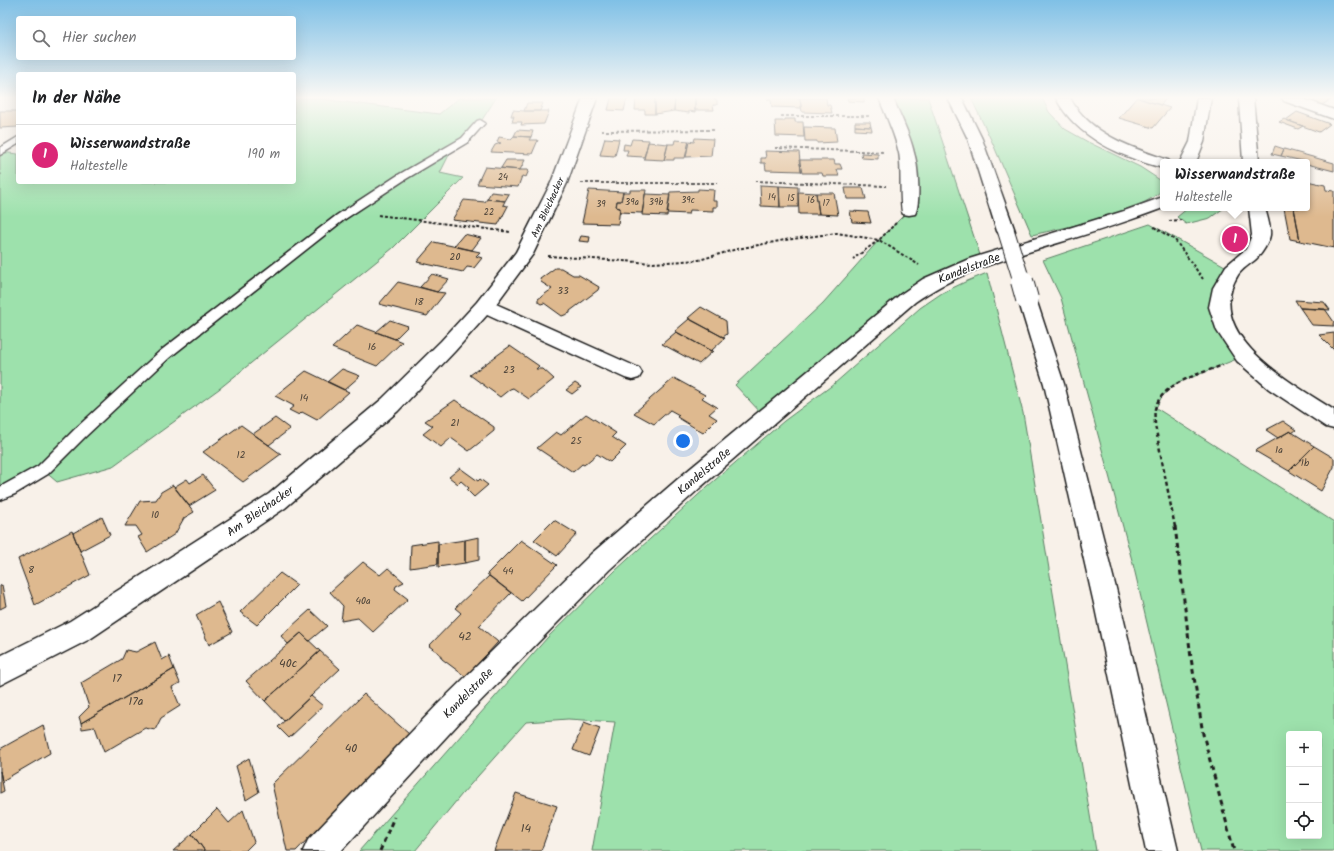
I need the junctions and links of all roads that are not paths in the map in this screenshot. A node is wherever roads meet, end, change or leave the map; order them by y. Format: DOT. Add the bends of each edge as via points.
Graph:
graph roads {
  1 [pos="467,138"];
  2 [pos="576,138"];
  3 [pos="901,138"];
  4 [pos="974,138"];
  5 [pos="1104,138"];
  6 [pos="1198,138"];
  7 [pos="1249,138"];
  8 [pos="16,141"];
  9 [pos="0,152"];
  10 [pos="1189,159"];
  11 [pos="1251,159"];
  12 [pos="1160,161"];
  13 [pos="1160,203"];
  14 [pos="909,210"];
  15 [pos="1257,211"];
  16 [pos="484,306"];
  17 [pos="632,373"];
  18 [pos="1334,421"];
  19 [pos="0,494"];
  20 [pos="0,671"];
  21 [pos="319,851"];
  22 [pos="1162,851"];
  1 -- 19 [label="lane" via="349,211 164,354 43,470"];
  2 -- 16 [label="main road, Am Bleichacker" via="534,236 524,254"];
  3 -- 14 [label="main road" via="907,153"];
  4 -- 22 [label="main road, bridge" via="1054,384 1108,608"];
  5 -- 12 [label="main road" via="1144,157"];
  6 -- 10 [label="main road"];
  7 -- 11 [label="main road"];
  8 -- 9 [label="lane"];
  13 -- 21 [label="main road, Kandelstraße" via="970,265 930,283 908,298 600,562 449,713"];
  15 -- 18 [label="main road" via="1261,235 1253,252 1232,270 1222,288 1219,307 1226,331 1244,356 1276,384"];
  16 -- 17 [label="main road"];
  16 -- 20 [label="main road, Am Bleichacker" via="390,405 277,501 80,630"];
}
